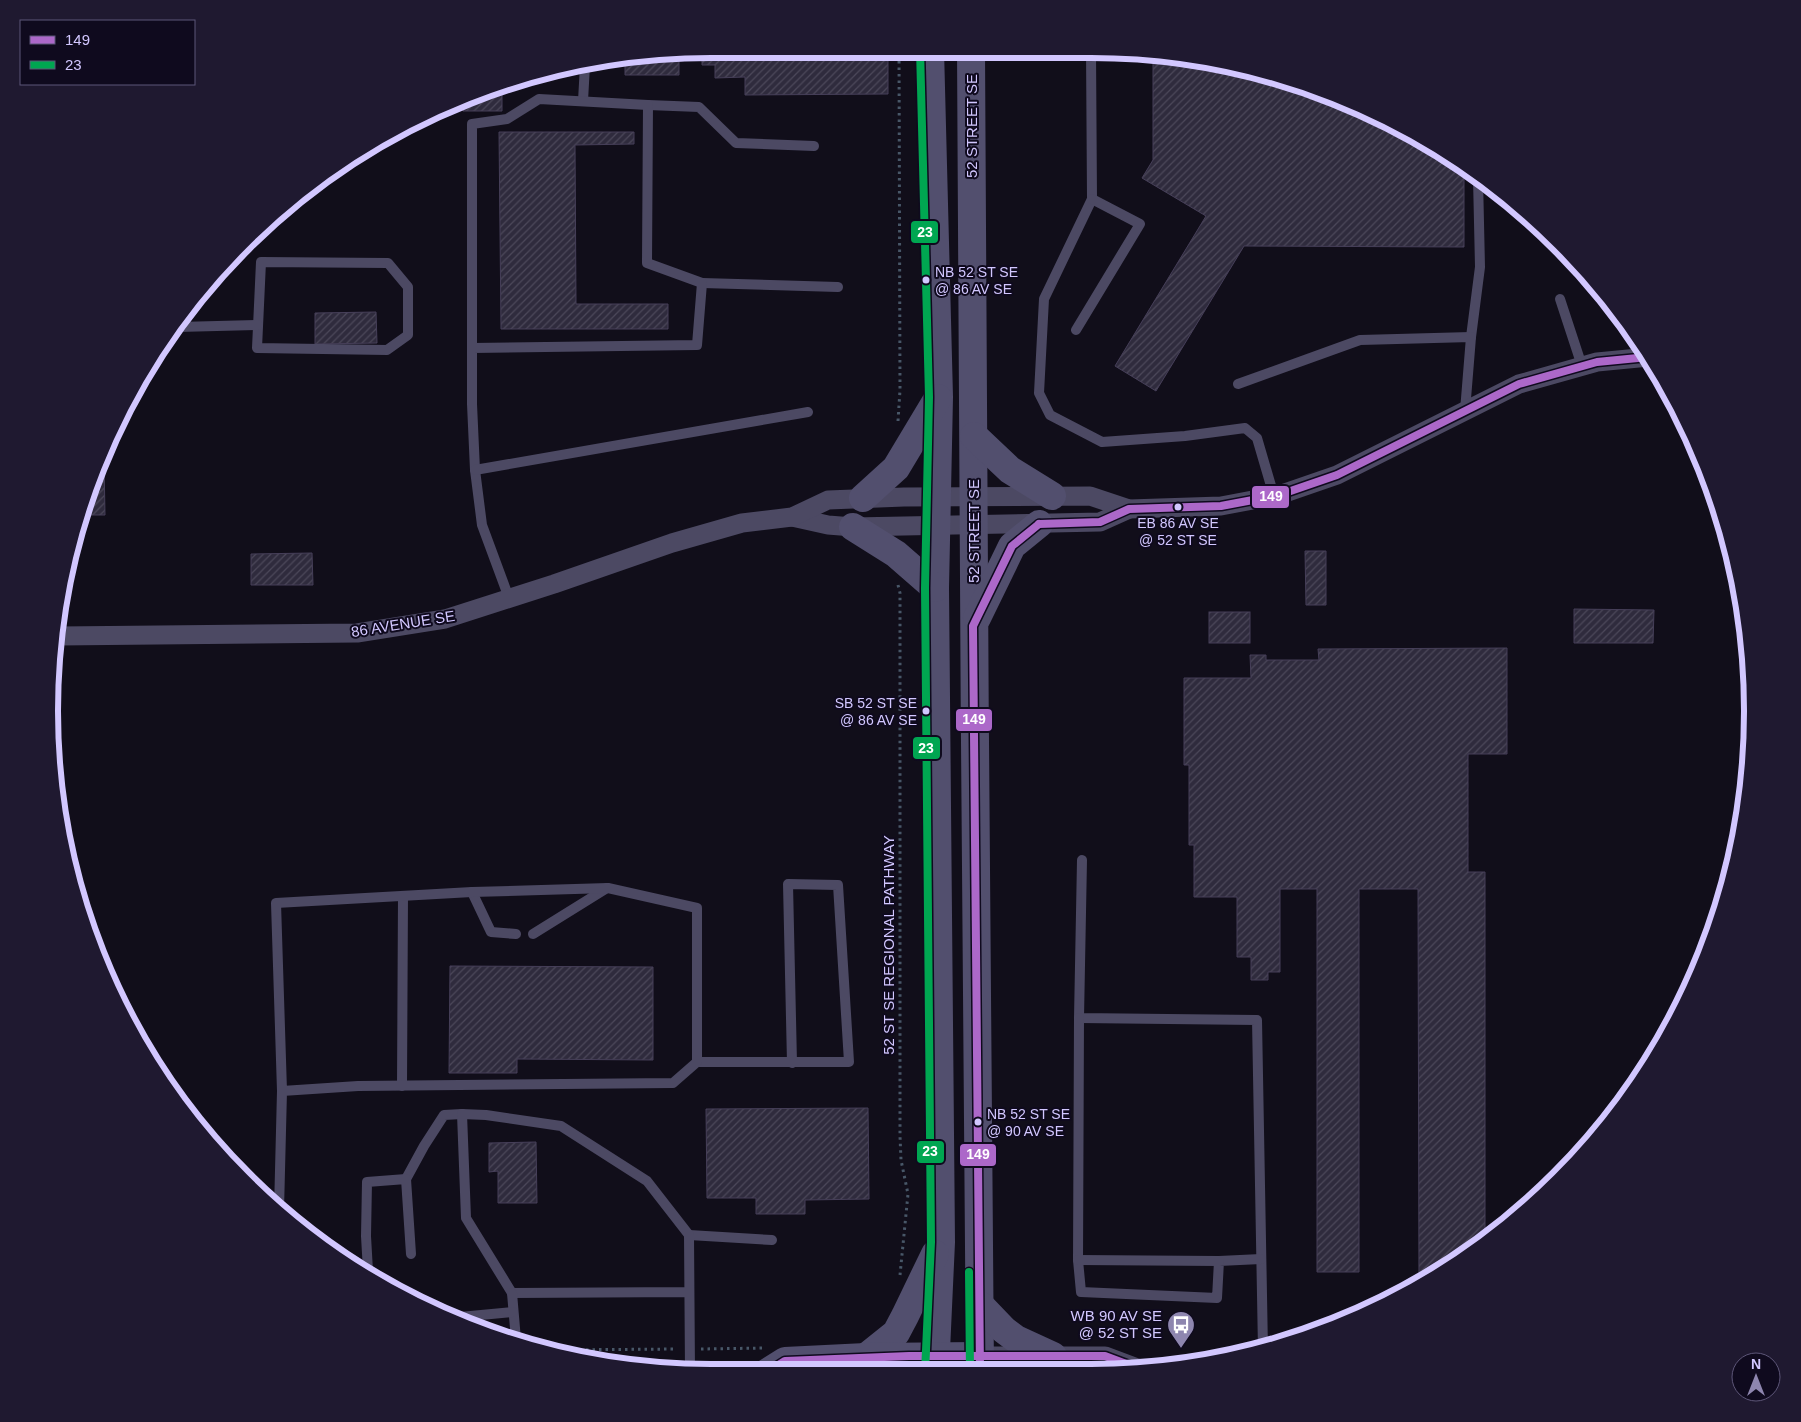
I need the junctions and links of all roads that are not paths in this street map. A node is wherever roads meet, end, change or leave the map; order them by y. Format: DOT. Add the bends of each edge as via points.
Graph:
graph roads {
  1 [pos="930,58"];
  2 [pos="971,58"];
  3 [pos="1091,58"];
  4 [pos="585,70"];
  5 [pos="583,101"];
  6 [pos="648,105"];
  7 [pos="814,146"];
  8 [pos="1478,186"];
  9 [pos="1092,199"];
  10 [pos="702,283"];
  11 [pos="838,287"];
  12 [pos="1560,299"];
  13 [pos="258,325"];
  14 [pos="183,327"];
  15 [pos="1076,330"];
  16 [pos="1471,337"];
  17 [pos="472,348"];
  18 [pos="1640,359"];
  19 [pos="1582,366"];
  20 [pos="1238,384"];
  21 [pos="939,397"];
  22 [pos="1465,411"];
  23 [pos="808,412"];
  24 [pos="974,436"];
  25 [pos="475,470"];
  26 [pos="1052,496"];
  27 [pos="1274,496"];
  28 [pos="937,497"];
  29 [pos="863,498"];
  30 [pos="974,498"];
  31 [pos="1128,509"];
  32 [pos="792,517"];
  33 [pos="938,524"];
  34 [pos="974,524"];
  35 [pos="1039,524"];
  36 [pos="853,527"];
  37 [pos="935,588"];
  38 [pos="509,598"];
  39 [pos="973,626"];
  40 [pos="62,636"];
  41 [pos="1082,860"];
  42 [pos="608,888"];
  43 [pos="472,892"];
  44 [pos="403,896"];
  45 [pos="516,934"];
  46 [pos="533,934"];
  47 [pos="1079,1018"];
  48 [pos="697,1062"];
  49 [pos="792,1063"];
  50 [pos="402,1086"];
  51 [pos="282,1091"];
  52 [pos="462,1114"];
  53 [pos="406,1180"];
  54 [pos="279,1201"];
  55 [pos="689,1235"];
  56 [pos="772,1240"];
  57 [pos="941,1242"];
  58 [pos="411,1254"];
  59 [pos="1261,1259"];
  60 [pos="1078,1260"];
  61 [pos="1219,1261"];
  62 [pos="368,1267"];
  63 [pos="689,1292"];
  64 [pos="512,1293"];
  65 [pos="980,1305"];
  66 [pos="513,1312"];
  67 [pos="465,1316"];
  68 [pos="515,1334"];
  69 [pos="1263,1341"];
  70 [pos="1053,1356"];
  71 [pos="866,1357"];
  72 [pos="768,1361"];
  73 [pos="1120,1363"];
  74 [pos="690,1364"];
  75 [pos="935,1364"];
  76 [pos="980,1364"];
  1 -- 21 [label="main road"];
  2 -- 24 [label="main road, 52 STREET SE"];
  3 -- 9 [label="lane"];
  4 -- 5 [label="lane"];
  5 -- 6 [label="lane"];
  5 -- 17 [label="lane" via="539,99 507,119 472,124"];
  6 -- 7 [label="lane" via="699,107 736,143"];
  6 -- 10 [label="lane" via="647,263"];
  8 -- 16 [label="lane" via="1480,267"];
  9 -- 15 [label="lane" via="1140,224"];
  9 -- 27 [label="lane" via="1044,299 1039,392 1050,415 1102,442 1245,428 1257,438"];
  10 -- 11 [label="lane"];
  10 -- 17 [label="lane" via="697,345"];
  12 -- 19 [label="lane"];
  13 -- 13 [label="lane" via="261,262 388,263 408,287 408,335 387,350 257,348"];
  13 -- 14 [label="lane"];
  16 -- 20 [label="lane" via="1360,340"];
  16 -- 22 [label="lane"];
  17 -- 25 [label="lane"];
  18 -- 19 [label="street, 86 AVENUE SE"];
  19 -- 22 [label="street, 86 AVENUE SE" via="1519,384"];
  21 -- 28 [label="main road"];
  21 -- 29 [label="main road" via="896,468"];
  22 -- 27 [label="street, 86 AVENUE SE" via="1338,474"];
  23 -- 25 [label="lane"];
  24 -- 26 [label="main road" via="1010,470"];
  24 -- 30 [label="main road, 52 STREET SE"];
  25 -- 38 [label="lane" via="482,524"];
  26 -- 30 [label="street, 86 AVENUE SE"];
  26 -- 31 [label="street, 86 AVENUE SE" via="1090,496"];
  27 -- 31 [label="street, 86 AVENUE SE" via="1221,506"];
  28 -- 29 [label="street, 86 AVENUE SE"];
  28 -- 30 [label="street, 86 AVENUE SE"];
  28 -- 33 [label="main road"];
  29 -- 32 [label="street, 86 AVENUE SE" via="828,500"];
  30 -- 34 [label="main road, 52 STREET SE"];
  31 -- 35 [label="street, 86 AVENUE SE" via="1100,522"];
  32 -- 36 [label="street, 86 AVENUE SE"];
  32 -- 38 [label="street, 86 AVENUE SE" via="742,523 672,543"];
  33 -- 34 [label="street, 86 AVENUE SE"];
  33 -- 36 [label="street, 86 AVENUE SE"];
  33 -- 37 [label="main road"];
  34 -- 35 [label="street, 86 AVENUE SE"];
  34 -- 39 [label="main road, 52 STREET SE"];
  35 -- 39 [label="main road" via="1012,546"];
  36 -- 37 [label="main road" via="896,554"];
  37 -- 57 [label="main road"];
  38 -- 40 [label="street, 86 AVENUE SE" via="445,619 357,634"];
  39 -- 65 [label="main road, 52 STREET SE"];
  41 -- 47 [label="lane"];
  42 -- 43 [label="lane"];
  42 -- 46 [label="lane"];
  42 -- 48 [label="lane" via="697,908"];
  43 -- 44 [label="lane"];
  43 -- 45 [label="lane" via="490,932"];
  44 -- 50 [label="lane"];
  44 -- 51 [label="lane" via="276,903"];
  47 -- 59 [label="lane" via="1257,1020"];
  47 -- 60 [label="lane"];
  48 -- 49 [label="lane"];
  48 -- 50 [label="lane" via="673,1082"];
  49 -- 49 [label="lane" via="850,1062 838,885 788,884"];
  50 -- 51 [label="lane"];
  51 -- 54 [label="lane"];
  52 -- 53 [label="lane" via="444,1115"];
  52 -- 55 [label="lane" via="561,1126 647,1181"];
  52 -- 64 [label="lane" via="466,1218"];
  53 -- 58 [label="lane"];
  53 -- 62 [label="lane" via="367,1182"];
  55 -- 56 [label="lane"];
  55 -- 63 [label="lane"];
  57 -- 71 [label="main road" via="896,1333"];
  57 -- 75 [label="main road"];
  59 -- 61 [label="lane"];
  59 -- 69 [label="lane"];
  60 -- 61 [label="lane"];
  60 -- 61 [label="lane" via="1081,1292 1217,1298"];
  63 -- 64 [label="lane"];
  63 -- 74 [label="lane"];
  64 -- 66 [label="lane"];
  65 -- 70 [label="main road" via="1016,1339"];
  65 -- 76 [label="main road, 52 STREET SE"];
  66 -- 67 [label="lane"];
  66 -- 68 [label="lane"];
  70 -- 73 [label="street" via="1105,1356"];
  70 -- 76 [label="street"];
  71 -- 72 [label="main road"];
  71 -- 75 [label="main road"];
  75 -- 76 [label="main road"];
}
